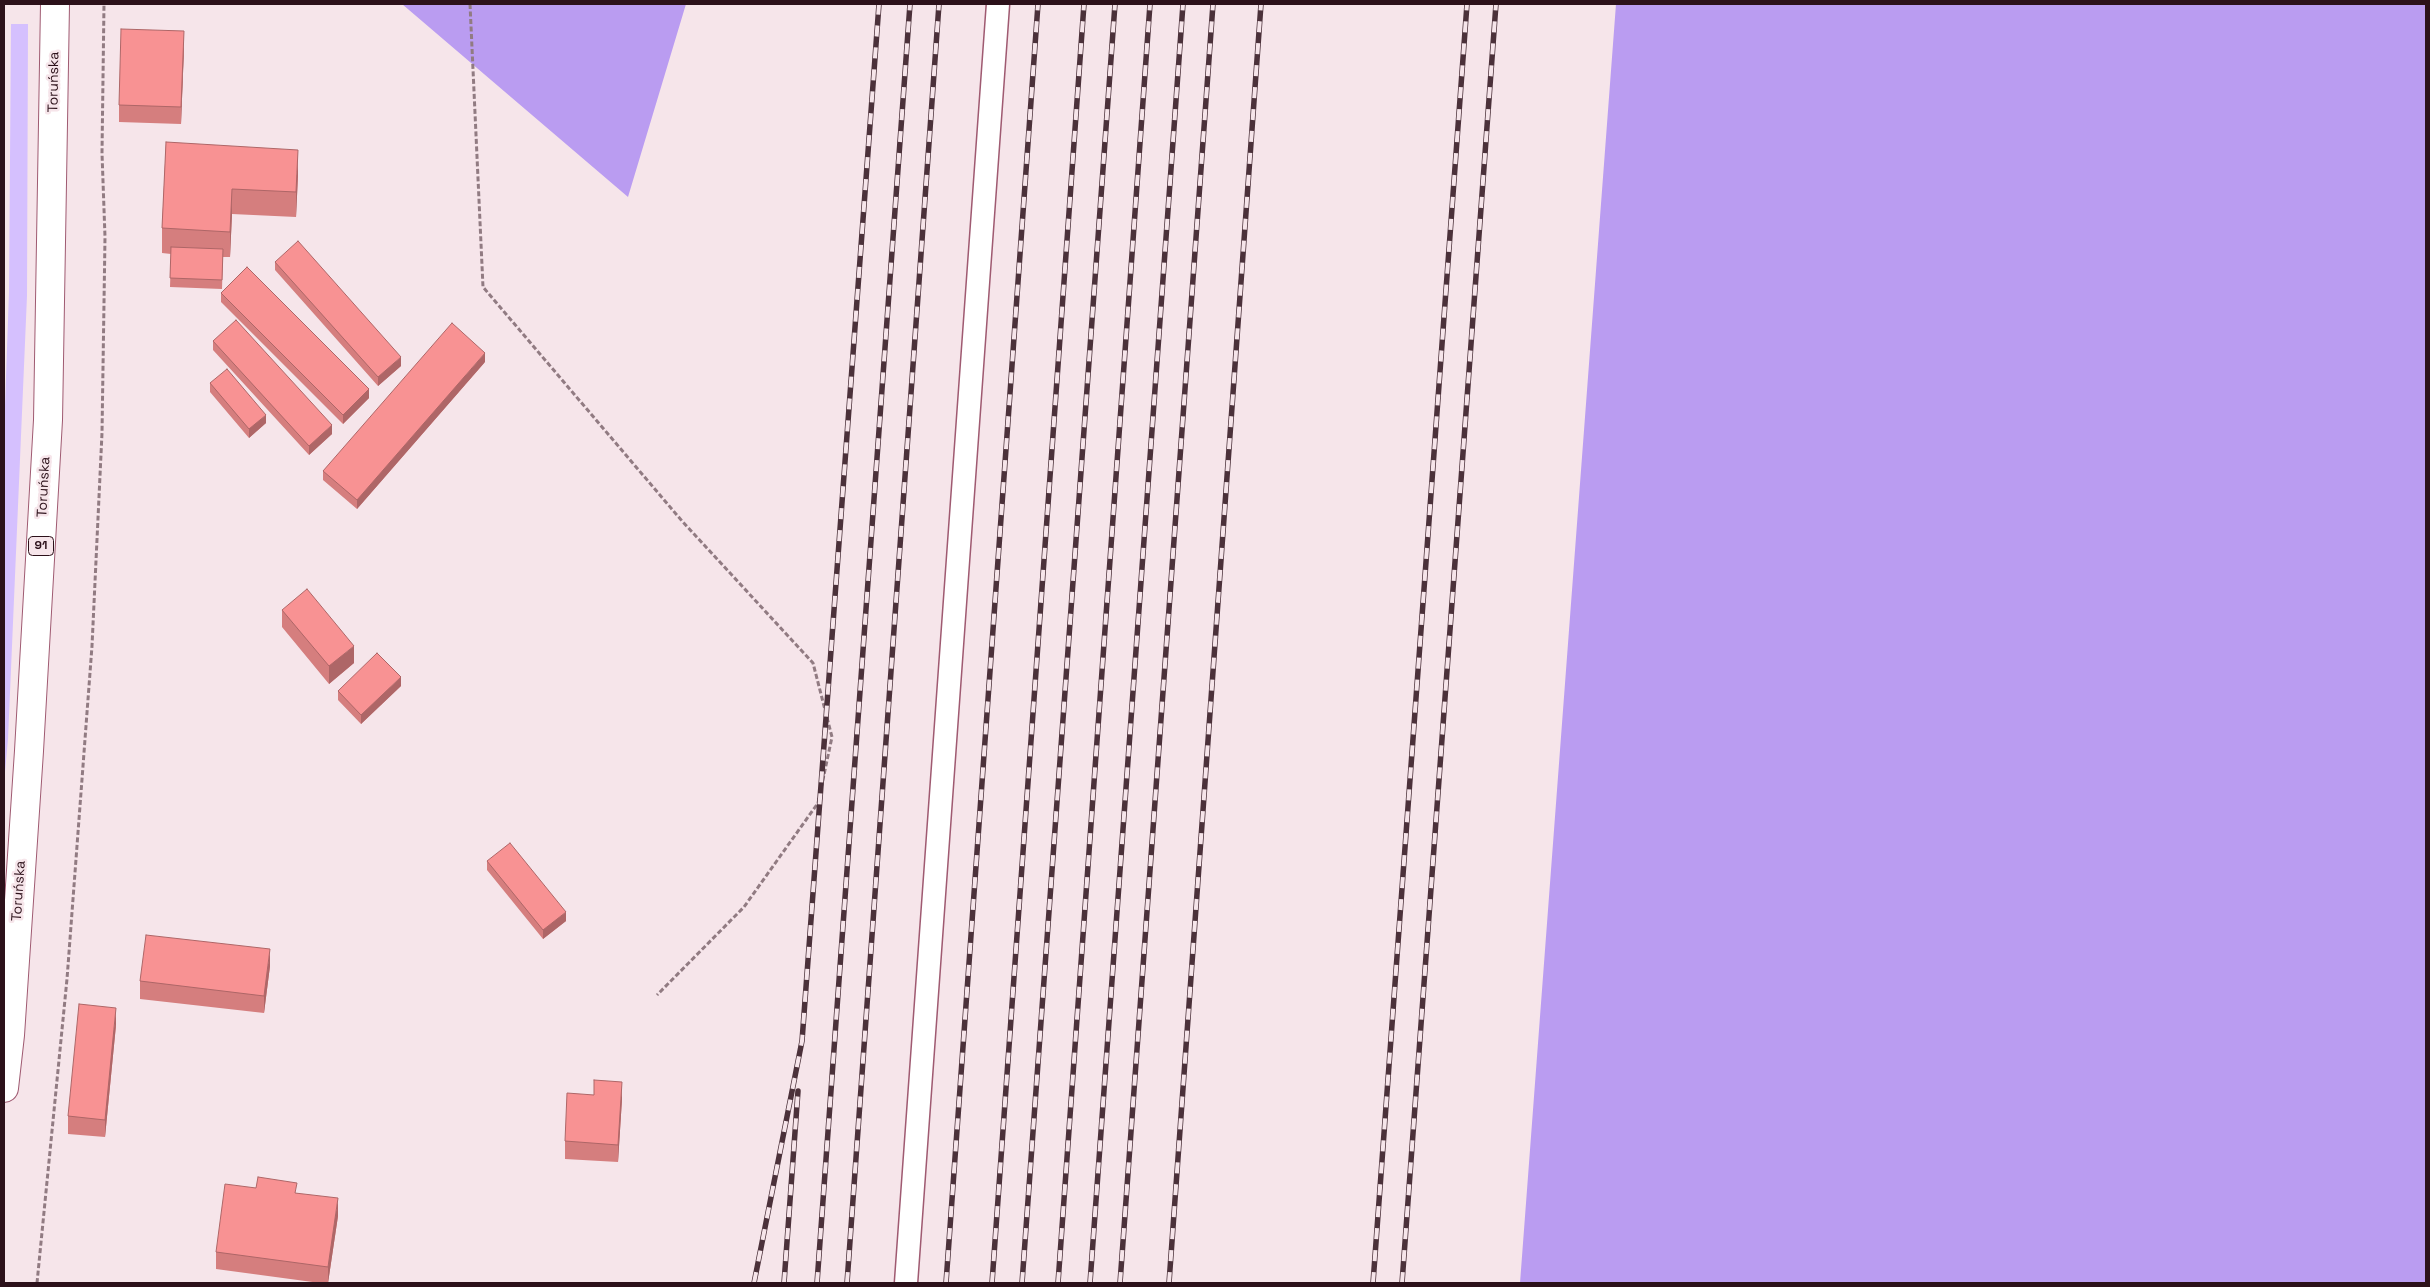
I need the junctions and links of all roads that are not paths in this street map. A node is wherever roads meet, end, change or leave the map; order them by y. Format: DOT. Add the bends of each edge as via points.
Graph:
graph roads {
  1 [pos="55,4"];
  2 [pos="998,4"];
  3 [pos="4,1088"];
  4 [pos="906,1283"];
  1 -- 3 [label="main road, Toruńska / 91" via="48,420"];
  2 -- 4 [label="lane"];
}
